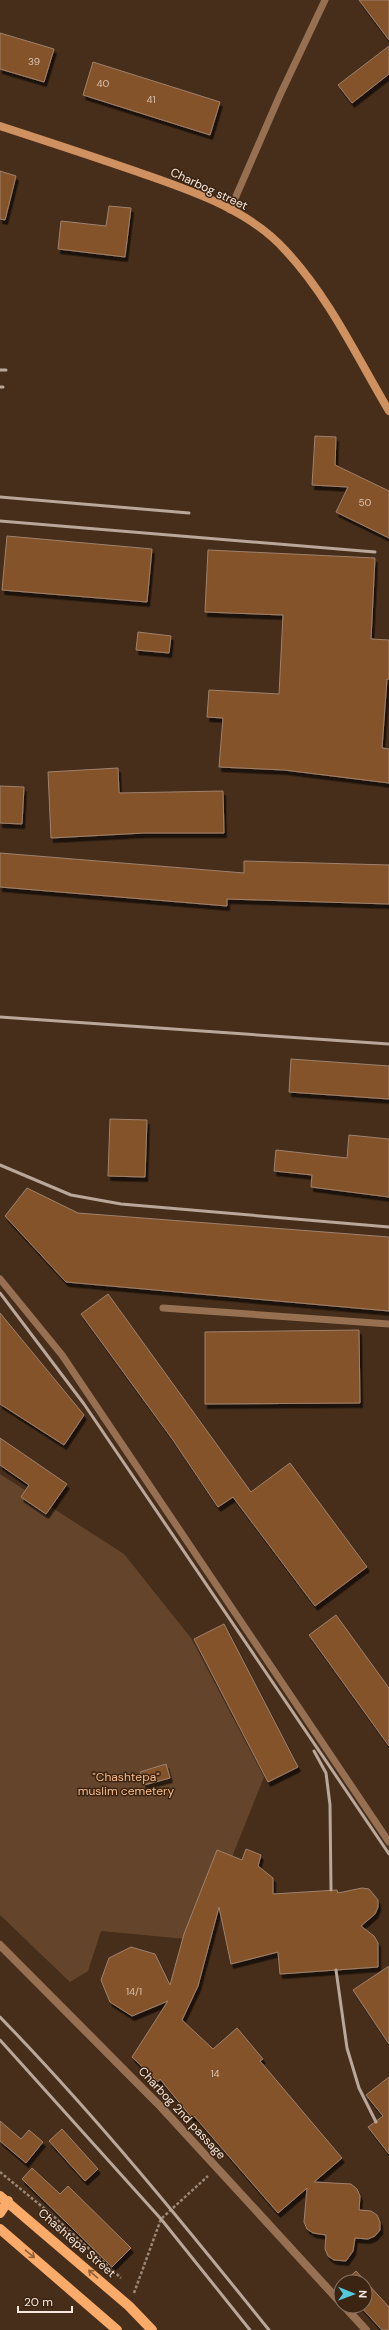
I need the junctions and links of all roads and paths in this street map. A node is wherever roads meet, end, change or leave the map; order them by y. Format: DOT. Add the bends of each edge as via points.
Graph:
graph roads {
  1 [pos="326,0"];
  2 [pos="0,126"];
  3 [pos="230,210"];
  4 [pos="389,411"];
  5 [pos="0,1279"];
  6 [pos="163,1308"];
  7 [pos="389,1324"];
  8 [pos="389,1842"];
  9 [pos="0,1945"];
  10 [pos="217,2167"];
  11 [pos="0,2172"];
  12 [pos="4,2198"];
  13 [pos="0,2213"];
  14 [pos="0,2229"];
  15 [pos="123,2281"];
  16 [pos="129,2286"];
  17 [pos="134,2291"];
  18 [pos="333,2294"];
  19 [pos="129,2306"];
  20 [pos="351,2314"];
  21 [pos="117,2330"];
  22 [pos="152,2330"];
  23 [pos="366,2330"];
  1 -- 3 [label="lane" via="280,95"];
  2 -- 3 [label="street, Charbog street" via="170,183"];
  3 -- 4 [label="street, Charbog street" via="260,228 287,251 328,308"];
  5 -- 8 [label="lane" via="66,1361"];
  6 -- 7 [label="lane"];
  9 -- 10 [label="street, Charbog 2nd passage"];
  10 -- 17 [label="path" via="161,2219"];
  10 -- 18 [label="street, Charbog 2nd passage"];
  11 -- 15 [label="path" via="51,2214"];
  12 -- 13 [label="main road"];
  19 -- 12 [label="main road, Chashtepa Street, one-way"];
  14 -- 21 [label="main road, one-way"];
  16 -- 17 [label="path"];
  17 -- 19 [label="path"];
  19 -- 22 [label="main road, Chashtepa Street"];
  20 -- 23 [label="street"];
}
